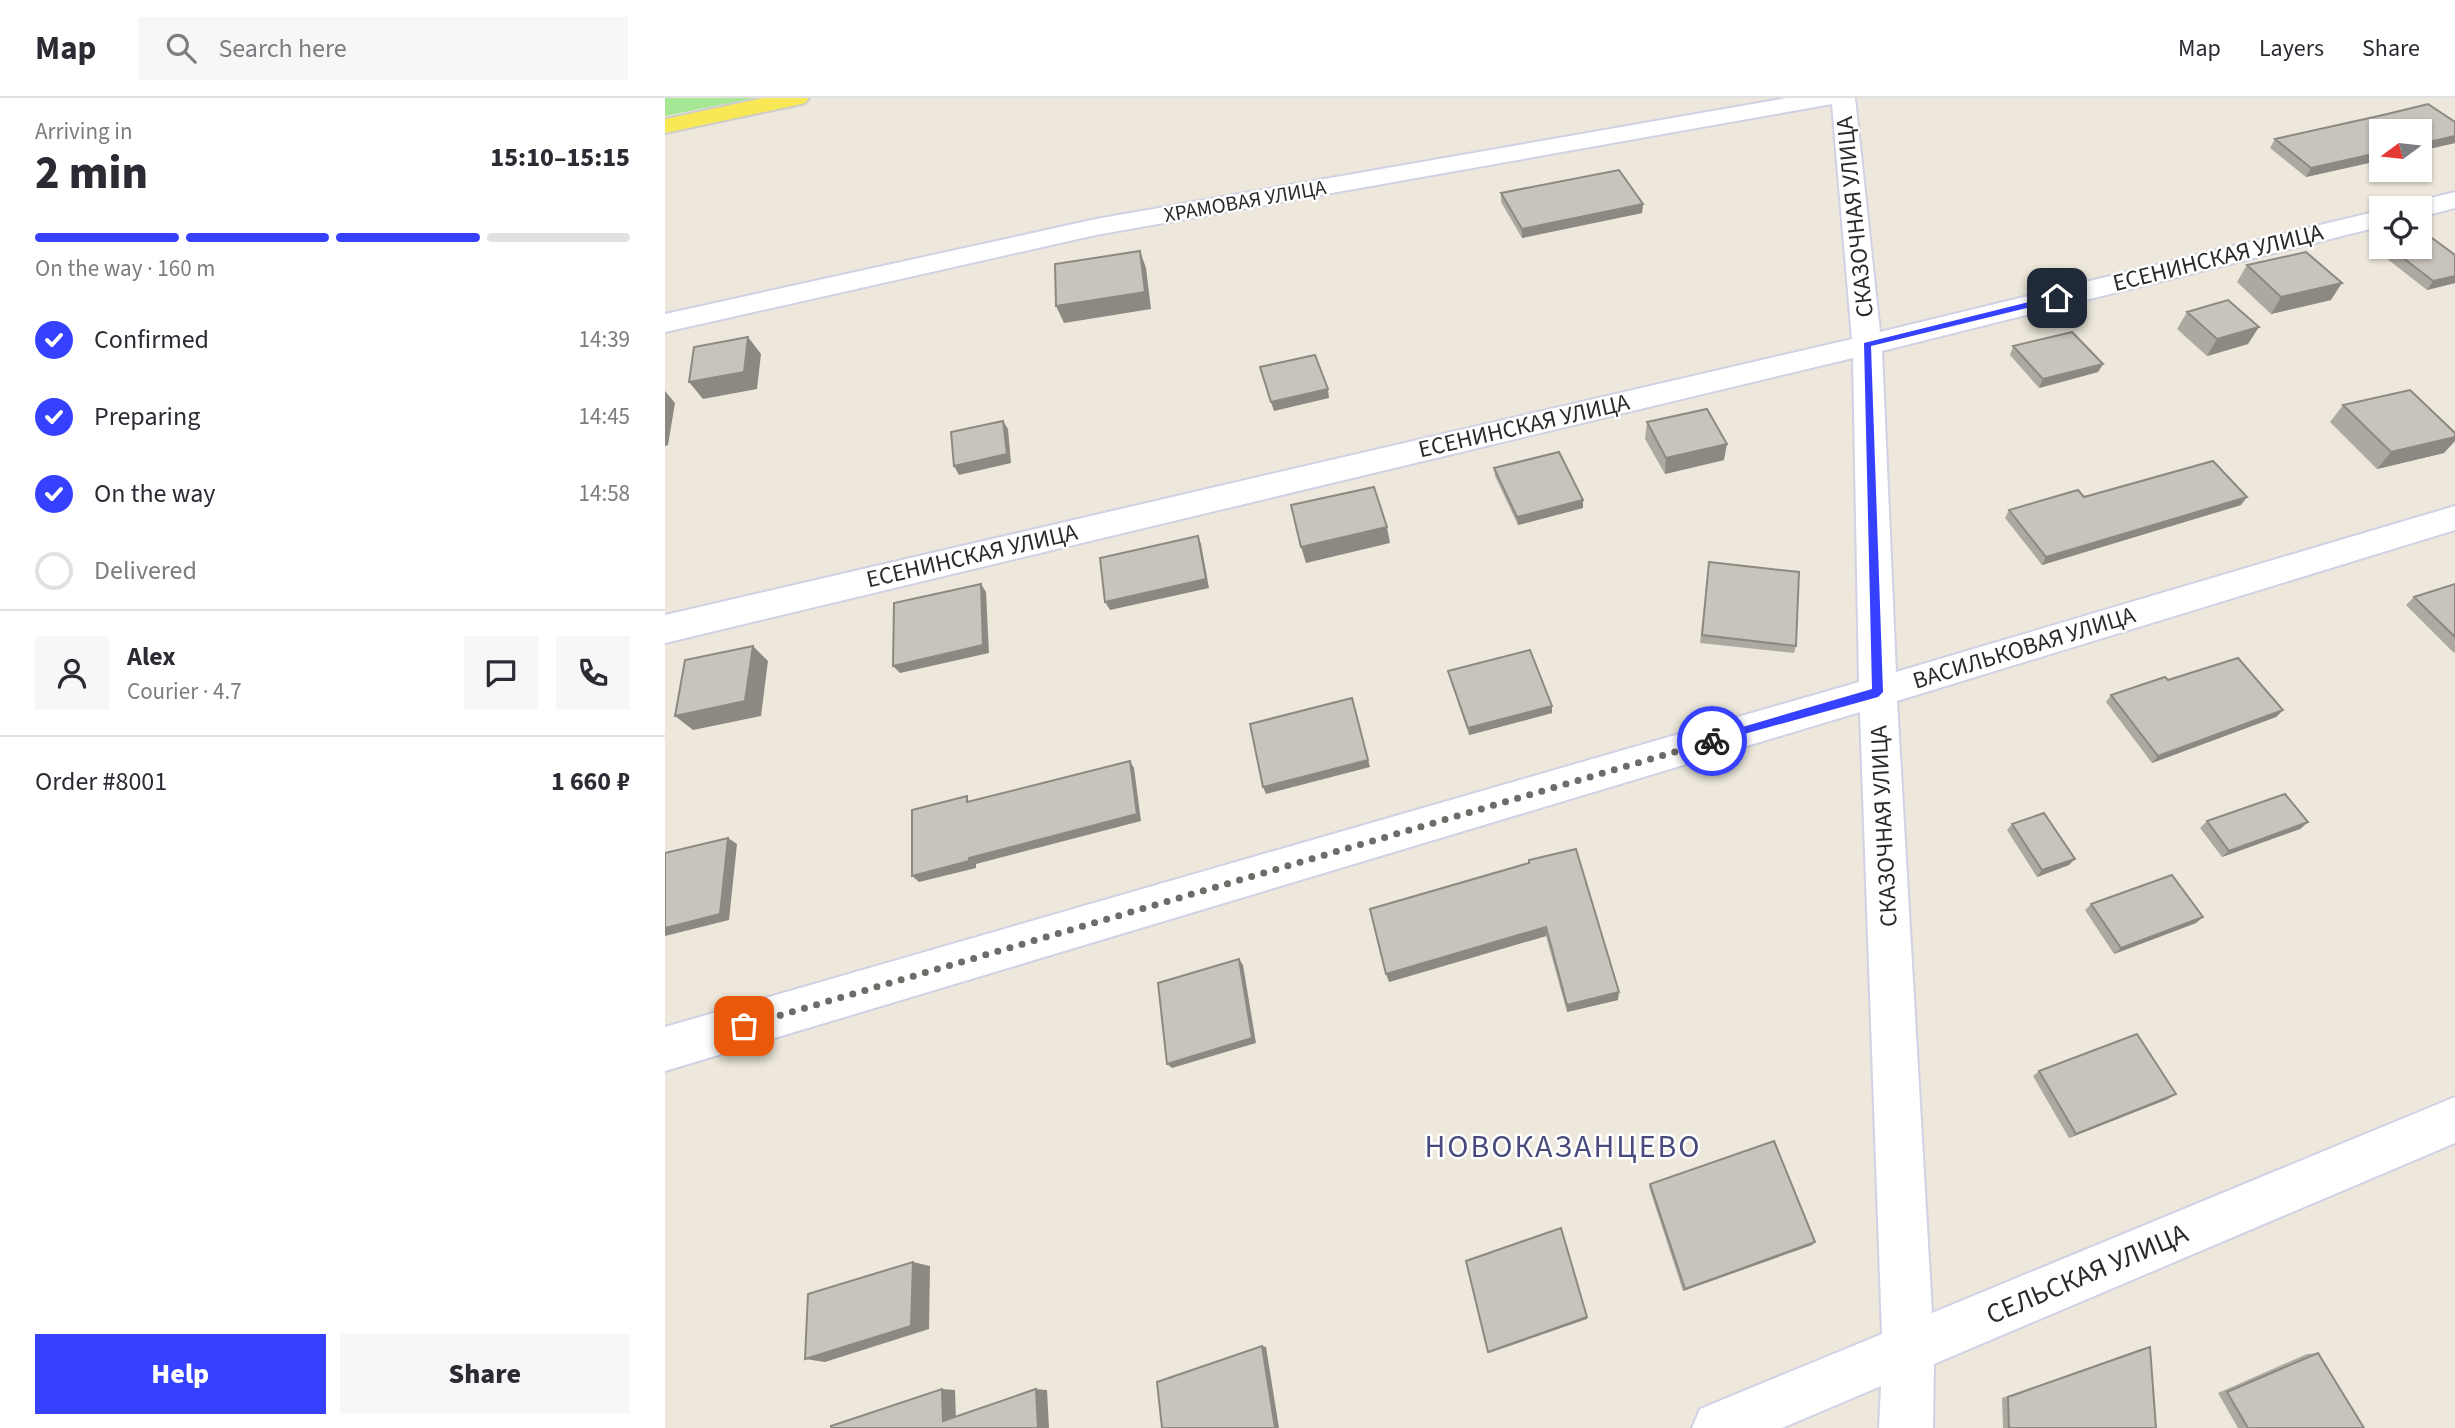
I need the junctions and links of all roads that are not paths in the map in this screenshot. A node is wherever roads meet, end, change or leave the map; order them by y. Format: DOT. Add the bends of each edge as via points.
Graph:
graph roads {
  1 [pos="797,98"];
  2 [pos="1828,98"];
  3 [pos="1843,98"];
  4 [pos="665,126"];
  5 [pos="2455,200"];
  6 [pos="2432,206"];
  7 [pos="2369,221"];
  8 [pos="665,323"];
  9 [pos="1867,345"];
  10 [pos="2455,518"];
  11 [pos="665,629"];
  12 [pos="1878,692"];
  13 [pos="665,1049"];
  14 [pos="2455,1120"];
  15 [pos="1908,1349"];
  16 [pos="1719,1428"];
  17 [pos="1906,1428"];
  1 -- 4 [label="main road"];
  2 -- 8 [label="street, ХРАМОВАЯ УЛИЦА" via="1096,227"];
  3 -- 9 [label="street, СКАЗОЧНАЯ УЛИЦА"];
  5 -- 6 [label="street"];
  7 -- 9 [label="street, ЕСЕНИНСКАЯ УЛИЦА"];
  9 -- 11 [label="street, ЕСЕНИНСКАЯ УЛИЦА"];
  9 -- 12 [label="street, СКАЗОЧНАЯ УЛИЦА"];
  10 -- 12 [label="street, ВАСИЛЬКОВАЯ УЛИЦА"];
  12 -- 13 [label="street, ВАСИЛЬКОВАЯ УЛИЦА"];
  12 -- 15 [label="street, СКАЗОЧНАЯ УЛИЦА"];
  14 -- 15 [label="street, СЕЛЬСКАЯ УЛИЦА"];
  15 -- 16 [label="street, СЕЛЬСКАЯ УЛИЦА"];
  15 -- 17 [label="street, СКАЗОЧНАЯ УЛИЦА"];
}
